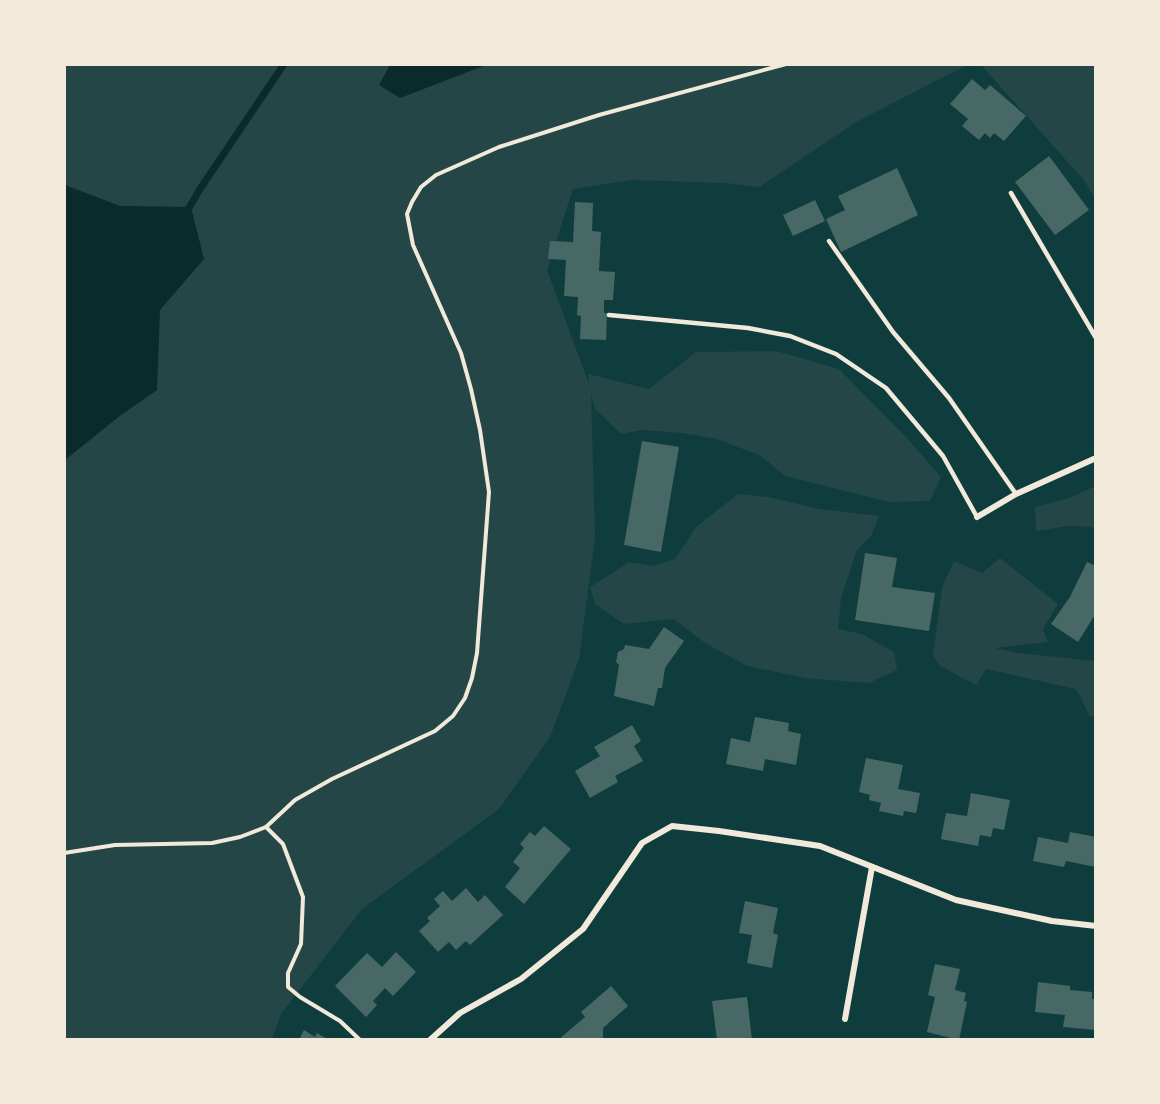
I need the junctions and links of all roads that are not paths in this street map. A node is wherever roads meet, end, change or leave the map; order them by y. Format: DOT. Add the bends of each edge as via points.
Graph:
graph roads {
  1 [pos="1011,193"];
  2 [pos="829,241"];
  3 [pos="609,315"];
  4 [pos="1095,338"];
  5 [pos="1095,458"];
  6 [pos="1016,494"];
  7 [pos="977,517"];
  8 [pos="872,867"];
  9 [pos="1095,926"];
  10 [pos="845,1019"];
  11 [pos="430,1040"];
  1 -- 4 [label="lane"];
  2 -- 6 [label="lane" via="893,332 949,398"];
  3 -- 7 [label="lane" via="758,330 790,336 836,354 886,388 943,456"];
  5 -- 6 [label="street"];
  6 -- 7 [label="street"];
  8 -- 9 [label="street" via="956,900"];
  8 -- 10 [label="street"];
  8 -- 11 [label="street" via="820,846 672,826 642,843 583,929 521,979 460,1013"];
}
